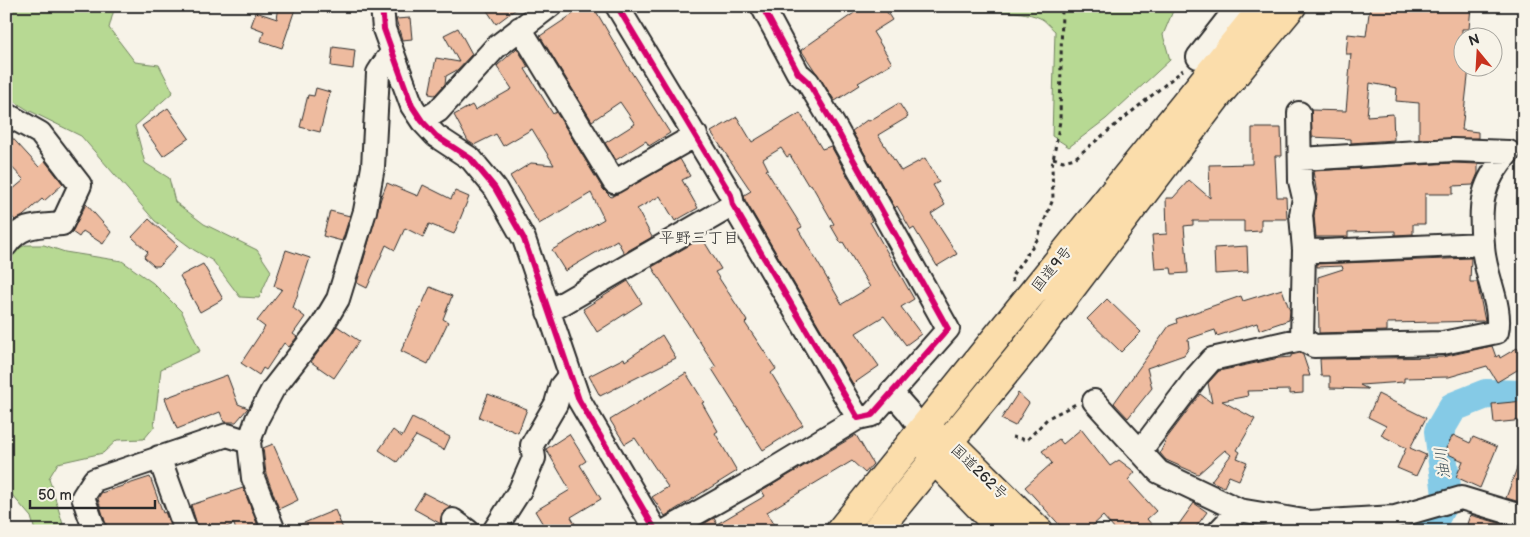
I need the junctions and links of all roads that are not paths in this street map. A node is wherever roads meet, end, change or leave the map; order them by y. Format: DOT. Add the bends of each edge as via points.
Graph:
graph roads {
  1 [pos="382,6"];
  2 [pos="550,6"];
  3 [pos="617,6"];
  4 [pos="762,6"];
  5 [pos="1238,6"];
  6 [pos="1264,6"];
  7 [pos="1292,6"];
  8 [pos="520,28"];
  9 [pos="392,57"];
  10 [pos="1198,57"];
  11 [pos="1299,113"];
  12 [pos="6,114"];
  13 [pos="422,121"];
  14 [pos="696,135"];
  15 [pos="1300,160"];
  16 [pos="733,205"];
  17 [pos="9,234"];
  18 [pos="1482,244"];
  19 [pos="1304,250"];
  20 [pos="548,312"];
  21 [pos="1302,339"];
  22 [pos="570,376"];
  23 [pos="890,392"];
  24 [pos="1094,401"];
  25 [pos="858,418"];
  26 [pos="922,430"];
  27 [pos="249,442"];
  28 [pos="1141,450"];
  29 [pos="941,451"];
  30 [pos="160,457"];
  31 [pos="1524,517"];
  32 [pos="1227,524"];
  33 [pos="95,531"];
  34 [pos="186,531"];
  35 [pos="274,531"];
  36 [pos="494,531"];
  37 [pos="656,531"];
  38 [pos="665,531"];
  39 [pos="840,531"];
  40 [pos="876,531"];
  41 [pos="1003,531"];
  42 [pos="1039,531"];
  1 -- 9 [label="street"];
  2 -- 8 [label="street"];
  3 -- 14 [label="street"];
  4 -- 23 [label="street" via="798,73 808,82 838,132 948,328"];
  5 -- 10 [label="street"];
  6 -- 26 [label="highway, 国道9号"];
  7 -- 29 [label="highway, 国道9号" via="1219,94 1028,345"];
  8 -- 13 [label="street" via="495,48 438,111"];
  8 -- 14 [label="street" via="614,182"];
  9 -- 13 [label="street" via="412,106"];
  9 -- 27 [label="street" via="378,73 373,167 362,220 338,299 322,326 273,390"];
  11 -- 15 [label="street"];
  12 -- 17 [label="street" via="40,133 80,185 62,224 34,226"];
  13 -- 20 [label="street" via="436,136 472,159 486,174 524,239"];
  14 -- 16 [label="street" via="731,195"];
  15 -- 18 [label="street" via="1453,150 1509,152 1487,180 1482,196"];
  15 -- 19 [label="street"];
  16 -- 20 [label="street"];
  16 -- 25 [label="street"];
  18 -- 19 [label="street"];
  18 -- 21 [label="street" via="1487,276 1497,306 1497,332 1443,343 1314,346"];
  19 -- 21 [label="street"];
  20 -- 22 [label="street"];
  21 -- 28 [label="street" via="1212,359"];
  22 -- 36 [label="street" via="561,386 556,404 532,445 534,458 520,490"];
  22 -- 37 [label="street" via="579,400"];
  23 -- 25 [label="street" via="872,415"];
  23 -- 26 [label="street"];
  24 -- 28 [label="street"];
  25 -- 38 [label="street"];
  26 -- 29 [label="highway, 国道262号"];
  26 -- 39 [label="highway, 国道9号"];
  27 -- 30 [label="street" via="227,434"];
  27 -- 35 [label="street" via="252,478"];
  28 -- 32 [label="street" via="1159,472"];
  29 -- 40 [label="highway, 国道9号"];
  29 -- 41 [label="highway, 国道262号"];
  29 -- 42 [label="highway, 国道262号"];
  30 -- 33 [label="street" via="94,480 83,498"];
  30 -- 34 [label="street"];
  31 -- 32 [label="street" via="1461,498 1395,517"];
}
